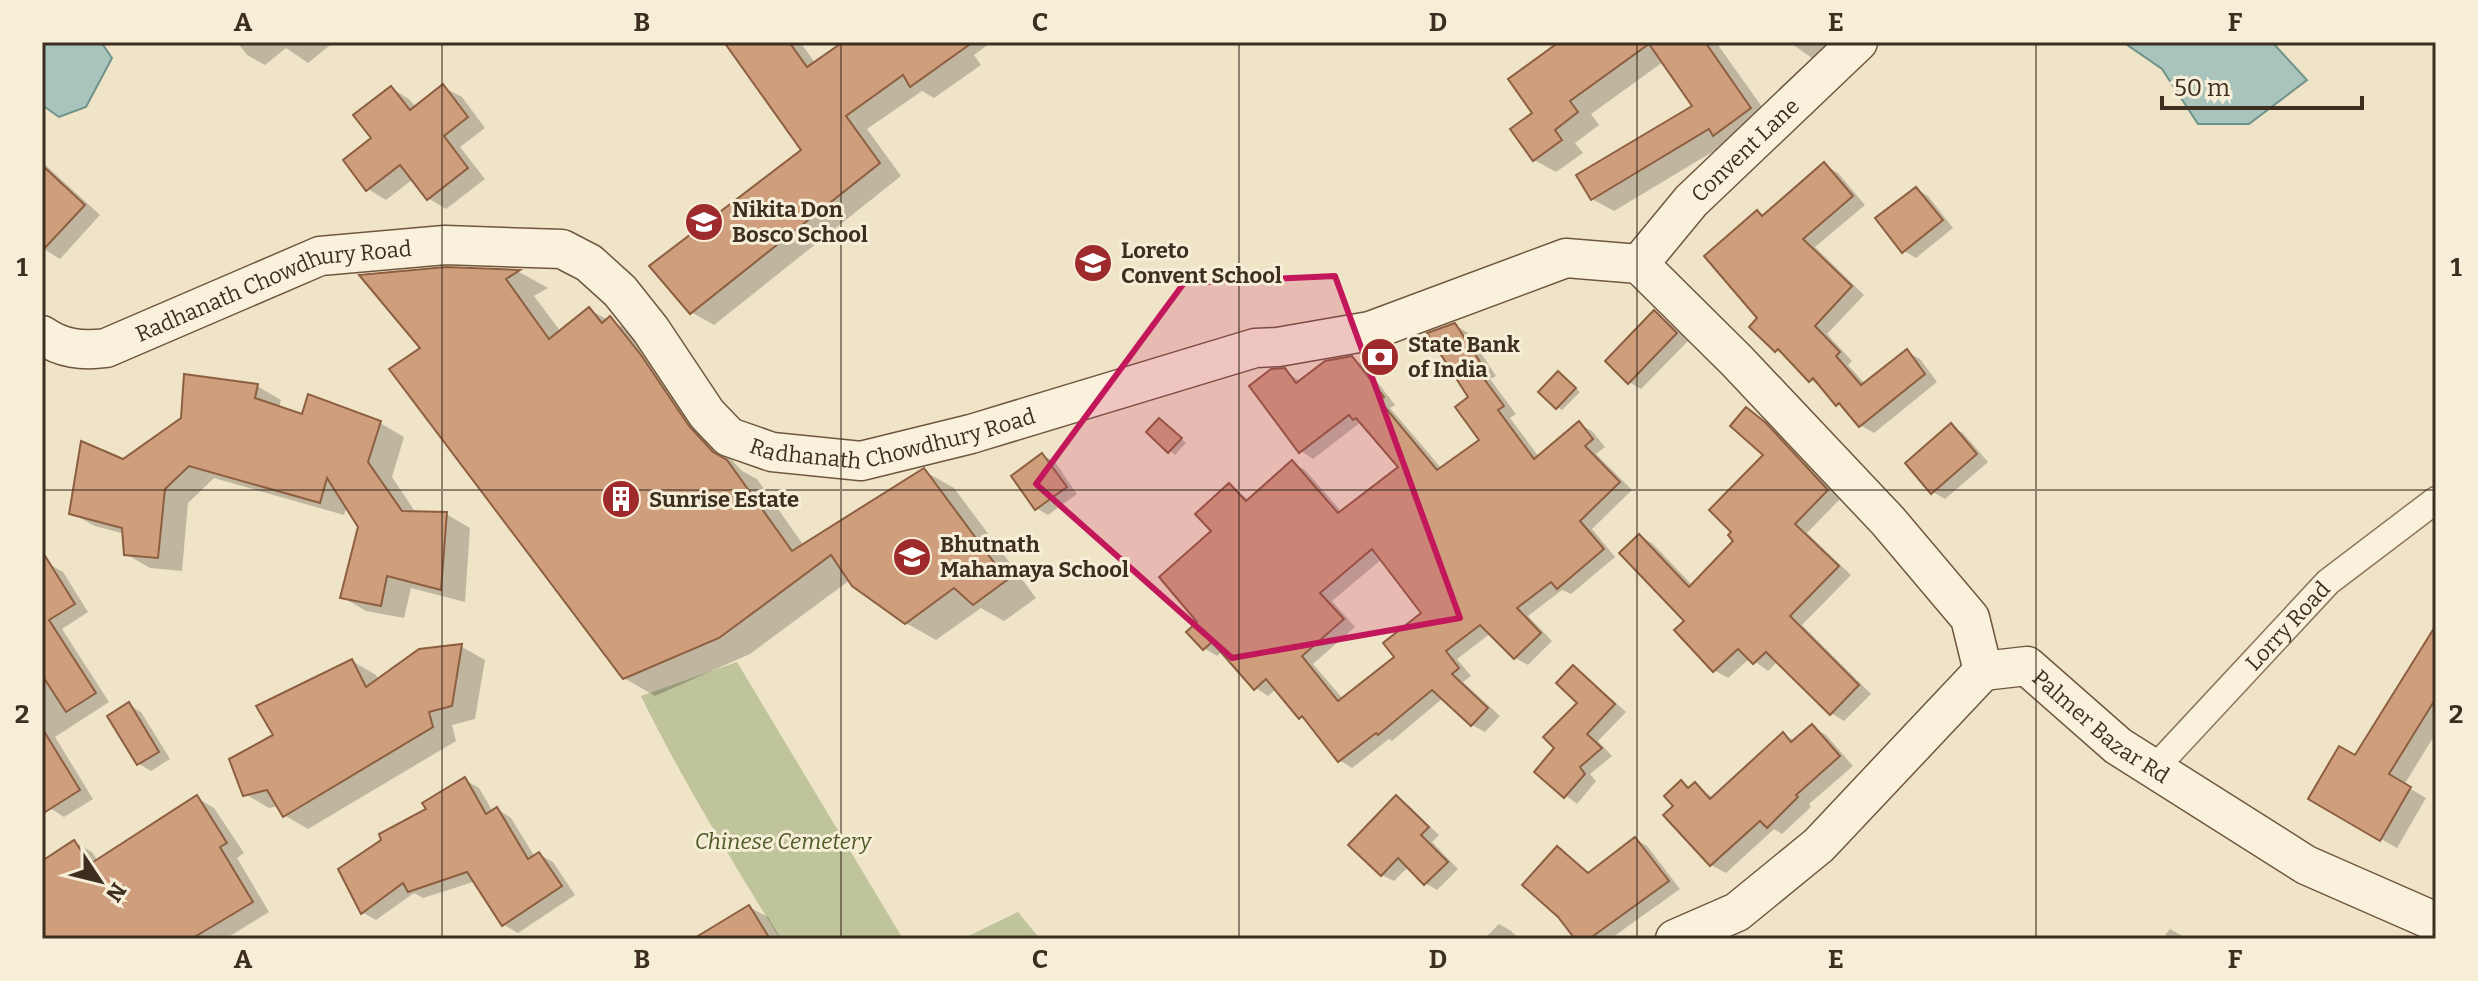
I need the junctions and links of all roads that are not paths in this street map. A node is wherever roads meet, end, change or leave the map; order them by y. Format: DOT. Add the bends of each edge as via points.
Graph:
graph roads {
  1 [pos="1858,42"];
  2 [pos="1639,264"];
  3 [pos="42,335"];
  4 [pos="2436,500"];
  5 [pos="1983,671"];
  6 [pos="2154,769"];
  7 [pos="2436,922"];
  8 [pos="1675,939"];
  1 -- 2 [label="street, Convent Lane" via="1691,201"];
  2 -- 3 [label="street, Radhanath Chowdhury Road" via="1566,258 1370,331 1255,348 971,434 861,461 772,452 729,437 620,291 589,263 562,249 445,245 320,256 106,348 75,349"];
  2 -- 5 [label="street" via="1888,521 1970,618"];
  4 -- 6 [label="street, Lorry Road" via="2328,582"];
  5 -- 6 [label="street, Palmer Bazar Rd" via="2027,666 2118,746"];
  5 -- 8 [label="street" via="1819,845 1737,912"];
  6 -- 7 [label="street, Palmer Bazar Rd" via="2306,865"];
}
